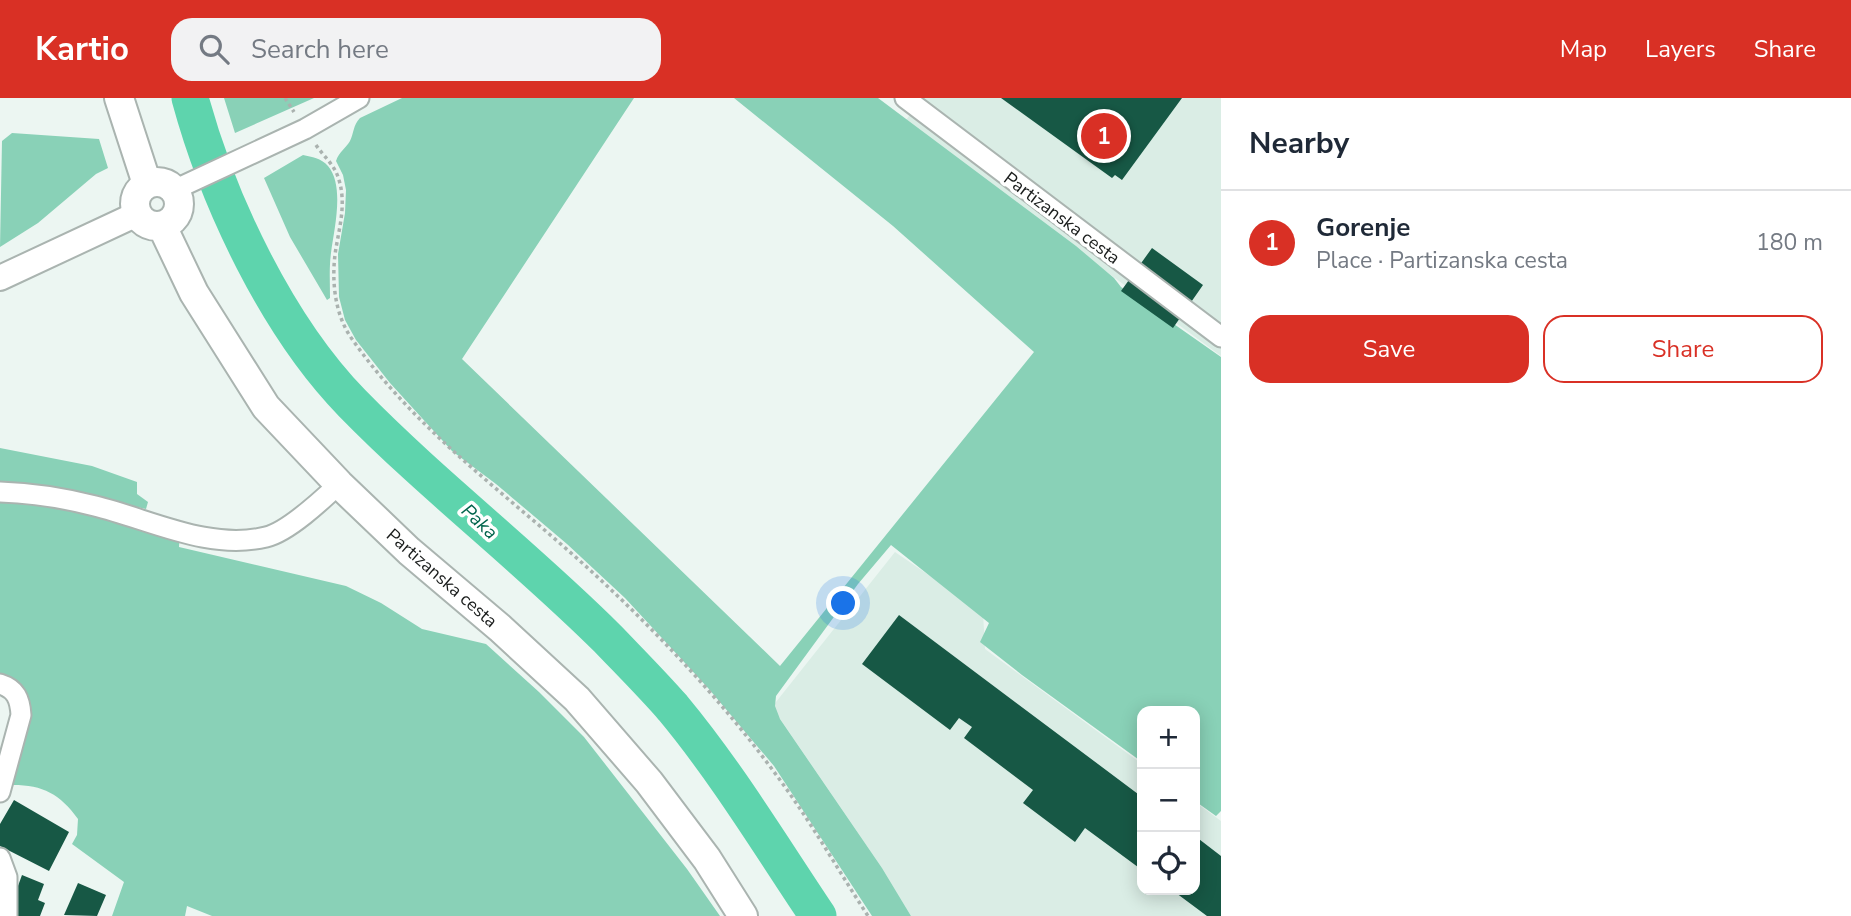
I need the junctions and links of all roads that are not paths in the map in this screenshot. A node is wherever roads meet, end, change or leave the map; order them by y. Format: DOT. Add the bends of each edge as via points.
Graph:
graph roads {
  1 [pos="119,98"];
  2 [pos="359,98"];
  3 [pos="905,98"];
  4 [pos="173,185"];
  5 [pos="137,214"];
  6 [pos="162,226"];
  7 [pos="0,278"];
  8 [pos="1221,337"];
  9 [pos="339,484"];
  10 [pos="0,492"];
  11 [pos="0,684"];
  12 [pos="0,792"];
  13 [pos="0,858"];
  14 [pos="7,916"];
  15 [pos="743,916"];
  1 -- 4 [label="main road"];
  2 -- 4 [label="street" via="251,156"];
  3 -- 8 [label="street, Partizanska cesta"];
  4 -- 5 [label="main road" via="141,188 135,200"];
  4 -- 6 [label="main road" via="178,211"];
  5 -- 6 [label="main road" via="147,224"];
  5 -- 7 [label="street"];
  6 -- 9 [label="main road, Partizanska cesta" via="194,293 266,407"];
  9 -- 10 [label="street" via="269,537 240,542 52,496"];
  9 -- 15 [label="main road, Partizanska cesta" via="578,699 649,782"];
  11 -- 12 [label="street" via="13,690 21,715"];
  13 -- 14 [label="street" via="7,877"];
}
